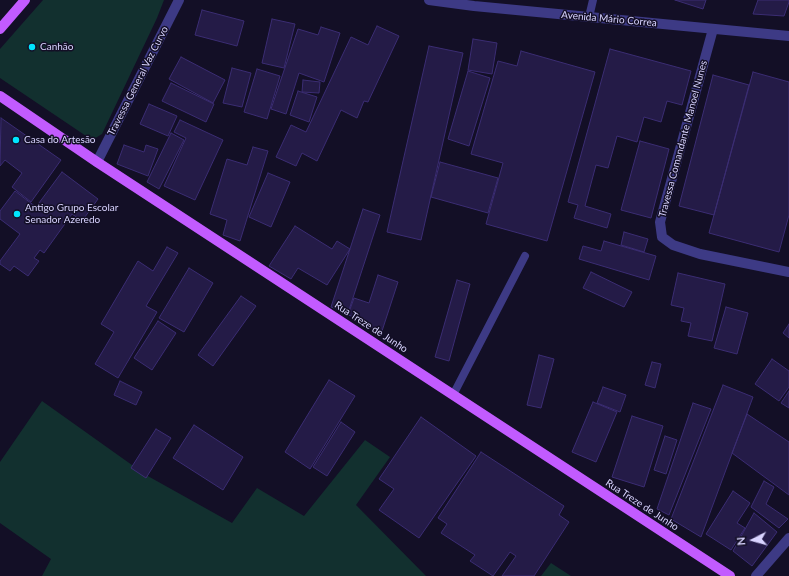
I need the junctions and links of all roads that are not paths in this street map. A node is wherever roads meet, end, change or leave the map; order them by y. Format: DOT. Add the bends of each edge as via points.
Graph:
graph roads {
  1 [pos="25,0"];
  2 [pos="179,0"];
  3 [pos="429,0"];
  4 [pos="593,0"];
  5 [pos="589,17"];
  6 [pos="0,29"];
  7 [pos="713,29"];
  8 [pos="789,36"];
  9 [pos="0,96"];
  10 [pos="97,162"];
  11 [pos="525,256"];
  12 [pos="789,272"];
  13 [pos="453,396"];
  14 [pos="789,538"];
  15 [pos="730,576"];
  16 [pos="756,576"];
  1 -- 6 [label="main road"];
  2 -- 10 [label="street, Travessa General Vaz Curvo"];
  3 -- 5 [label="street, Avenida Mário Correa"];
  4 -- 5 [label="lane"];
  5 -- 7 [label="street, Avenida Mário Correa"];
  7 -- 8 [label="street, Avenida Mário Correa"];
  7 -- 12 [label="street, Travessa Comandante Manoel Nunes" via="660,222 662,237 673,245 700,254"];
  9 -- 10 [label="main road, Rua Treze de Junho"];
  10 -- 13 [label="main road, Rua Treze de Junho"];
  11 -- 13 [label="lane"];
  13 -- 15 [label="main road, Rua Treze de Junho"];
  14 -- 16 [label="street"];
}
